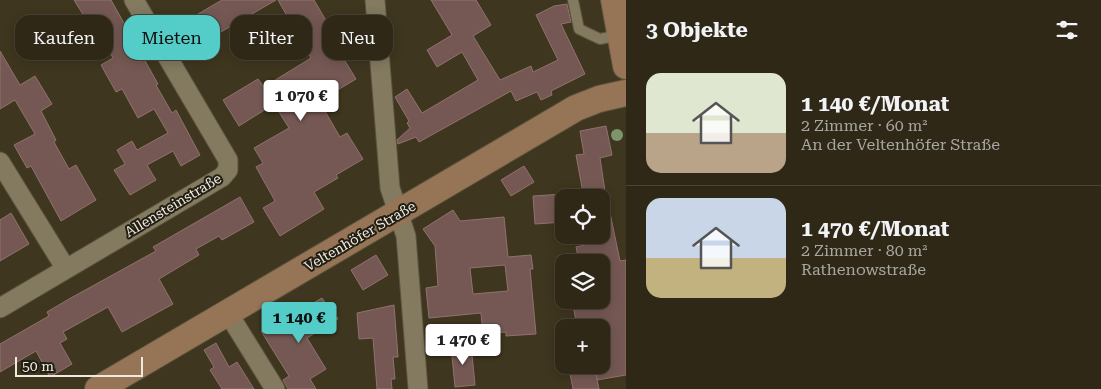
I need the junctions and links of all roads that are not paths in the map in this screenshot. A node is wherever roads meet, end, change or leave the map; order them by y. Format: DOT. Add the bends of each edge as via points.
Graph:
graph roads {
  1 [pos="134,0"];
  2 [pos="375,0"];
  3 [pos="573,0"];
  4 [pos="614,0"];
  5 [pos="620,35"];
  6 [pos="626,66"];
  7 [pos="626,93"];
  8 [pos="0,162"];
  9 [pos="398,215"];
  10 [pos="66,270"];
  11 [pos="0,308"];
  12 [pos="228,313"];
  13 [pos="98,389"];
  14 [pos="274,389"];
  15 [pos="418,389"];
  1 -- 10 [label="street, Allensteinstraße" via="228,160 228,170 222,178"];
  2 -- 9 [label="street" via="390,188"];
  3 -- 5 [label="lane" via="579,29 600,39"];
  4 -- 5 [label="street"];
  5 -- 6 [label="street"];
  7 -- 9 [label="street, Veltenhöfer Straße" via="576,108"];
  8 -- 10 [label="street"];
  9 -- 12 [label="street, Veltenhöfer Straße"];
  9 -- 15 [label="street" via="406,236"];
  10 -- 11 [label="street, Allensteinstraße"];
  12 -- 13 [label="street, Veltenhöfer Straße"];
  12 -- 14 [label="street"];
}
